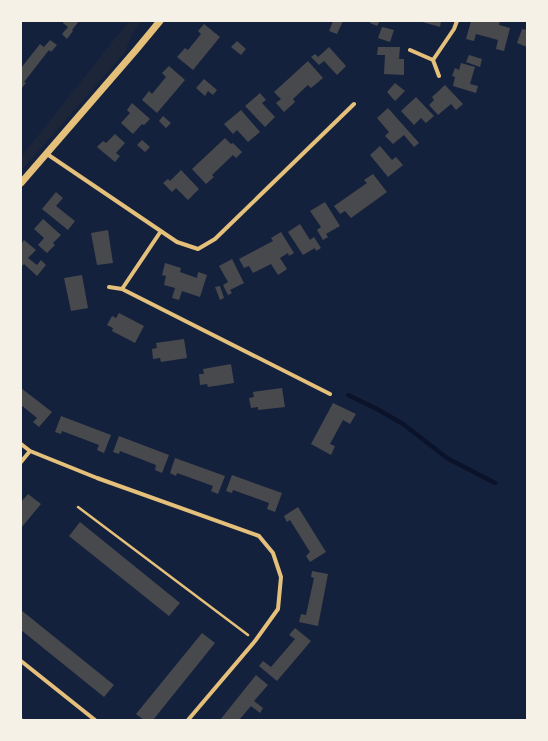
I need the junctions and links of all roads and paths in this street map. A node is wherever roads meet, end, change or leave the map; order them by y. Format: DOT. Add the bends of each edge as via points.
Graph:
graph roads {
  1 [pos="160,21"];
  2 [pos="457,21"];
  3 [pos="410,50"];
  4 [pos="433,60"];
  5 [pos="439,76"];
  6 [pos="354,104"];
  7 [pos="47,154"];
  8 [pos="21,183"];
  9 [pos="161,231"];
  10 [pos="109,287"];
  11 [pos="122,289"];
  12 [pos="330,394"];
  13 [pos="21,444"];
  14 [pos="30,451"];
  15 [pos="21,462"];
  16 [pos="78,507"];
  17 [pos="255,641"];
  18 [pos="21,661"];
  19 [pos="95,720"];
  20 [pos="188,720"];
  1 -- 7 [label="street"];
  2 -- 4 [label="street"];
  3 -- 4 [label="street"];
  4 -- 5 [label="street"];
  6 -- 9 [label="street" via="216,239 198,249 177,242"];
  7 -- 8 [label="street"];
  7 -- 9 [label="street"];
  9 -- 11 [label="street"];
  10 -- 11 [label="street"];
  11 -- 12 [label="street"];
  13 -- 14 [label="street"];
  14 -- 15 [label="street"];
  14 -- 17 [label="street" via="259,536 273,553 281,577 278,609"];
  16 -- 17 [label="path"];
  17 -- 20 [label="street"];
  18 -- 19 [label="street"];
}
